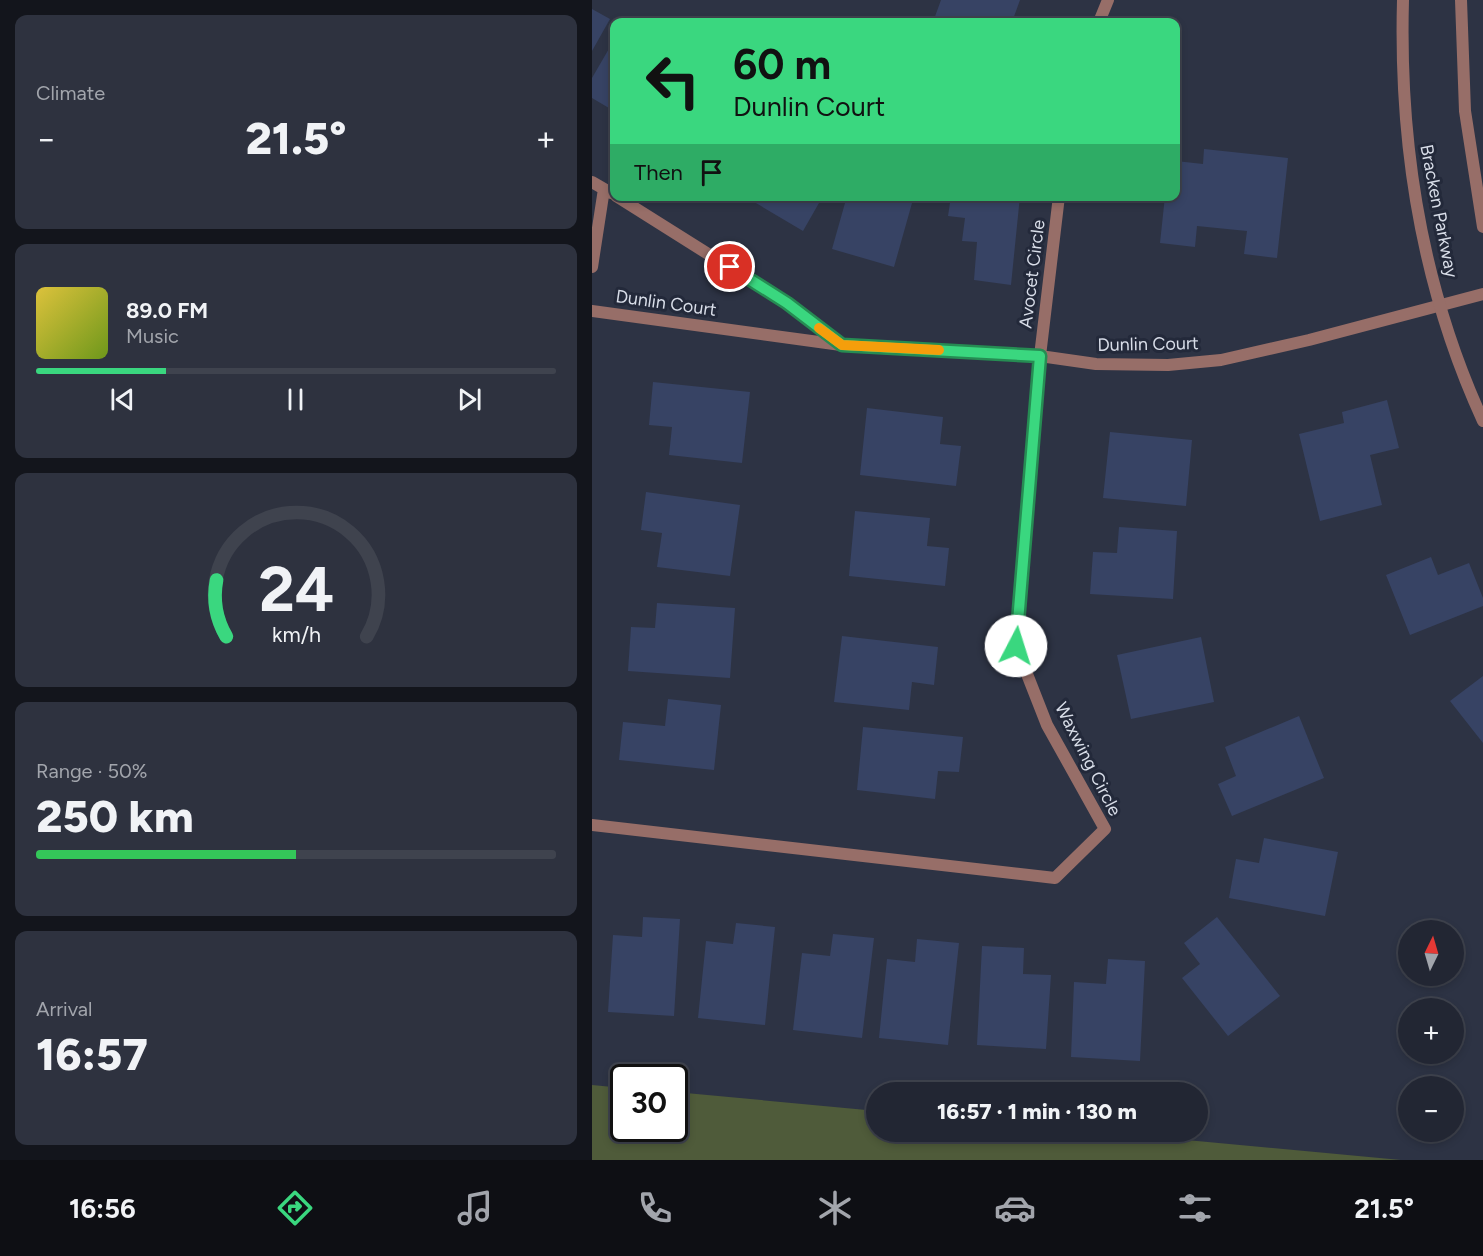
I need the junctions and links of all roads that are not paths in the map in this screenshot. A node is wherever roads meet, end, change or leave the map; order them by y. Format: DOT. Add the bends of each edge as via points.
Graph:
graph roads {
  1 [pos="1108,0"];
  2 [pos="1403,0"];
  3 [pos="1461,0"];
  4 [pos="1101,18"];
  5 [pos="592,182"];
  6 [pos="610,193"];
  7 [pos="610,198"];
  8 [pos="622,201"];
  9 [pos="1058,201"];
  10 [pos="1483,227"];
  11 [pos="592,267"];
  12 [pos="1483,294"];
  13 [pos="1439,306"];
  14 [pos="592,311"];
  15 [pos="842,345"];
  16 [pos="1040,356"];
  17 [pos="1483,421"];
  18 [pos="592,825"];
  1 -- 4 [label="street"];
  2 -- 13 [label="street, Bracken Parkway" via="1402,85 1407,144 1416,206"];
  3 -- 10 [label="street" via="1465,111"];
  5 -- 6 [label="street"];
  7 -- 11 [label="street"];
  8 -- 15 [label="street" via="787,303"];
  9 -- 16 [label="street, Avocet Circle"];
  12 -- 13 [label="street, Dunlin Court"];
  13 -- 16 [label="street, Dunlin Court" via="1221,360 1168,365 1096,364"];
  13 -- 17 [label="street, Bracken Parkway"];
  14 -- 15 [label="street, Dunlin Court"];
  15 -- 16 [label="street, Dunlin Court"];
  16 -- 18 [label="street, Waxwing Circle" via="1016,646 1047,725 1105,829 1055,878"];
}
